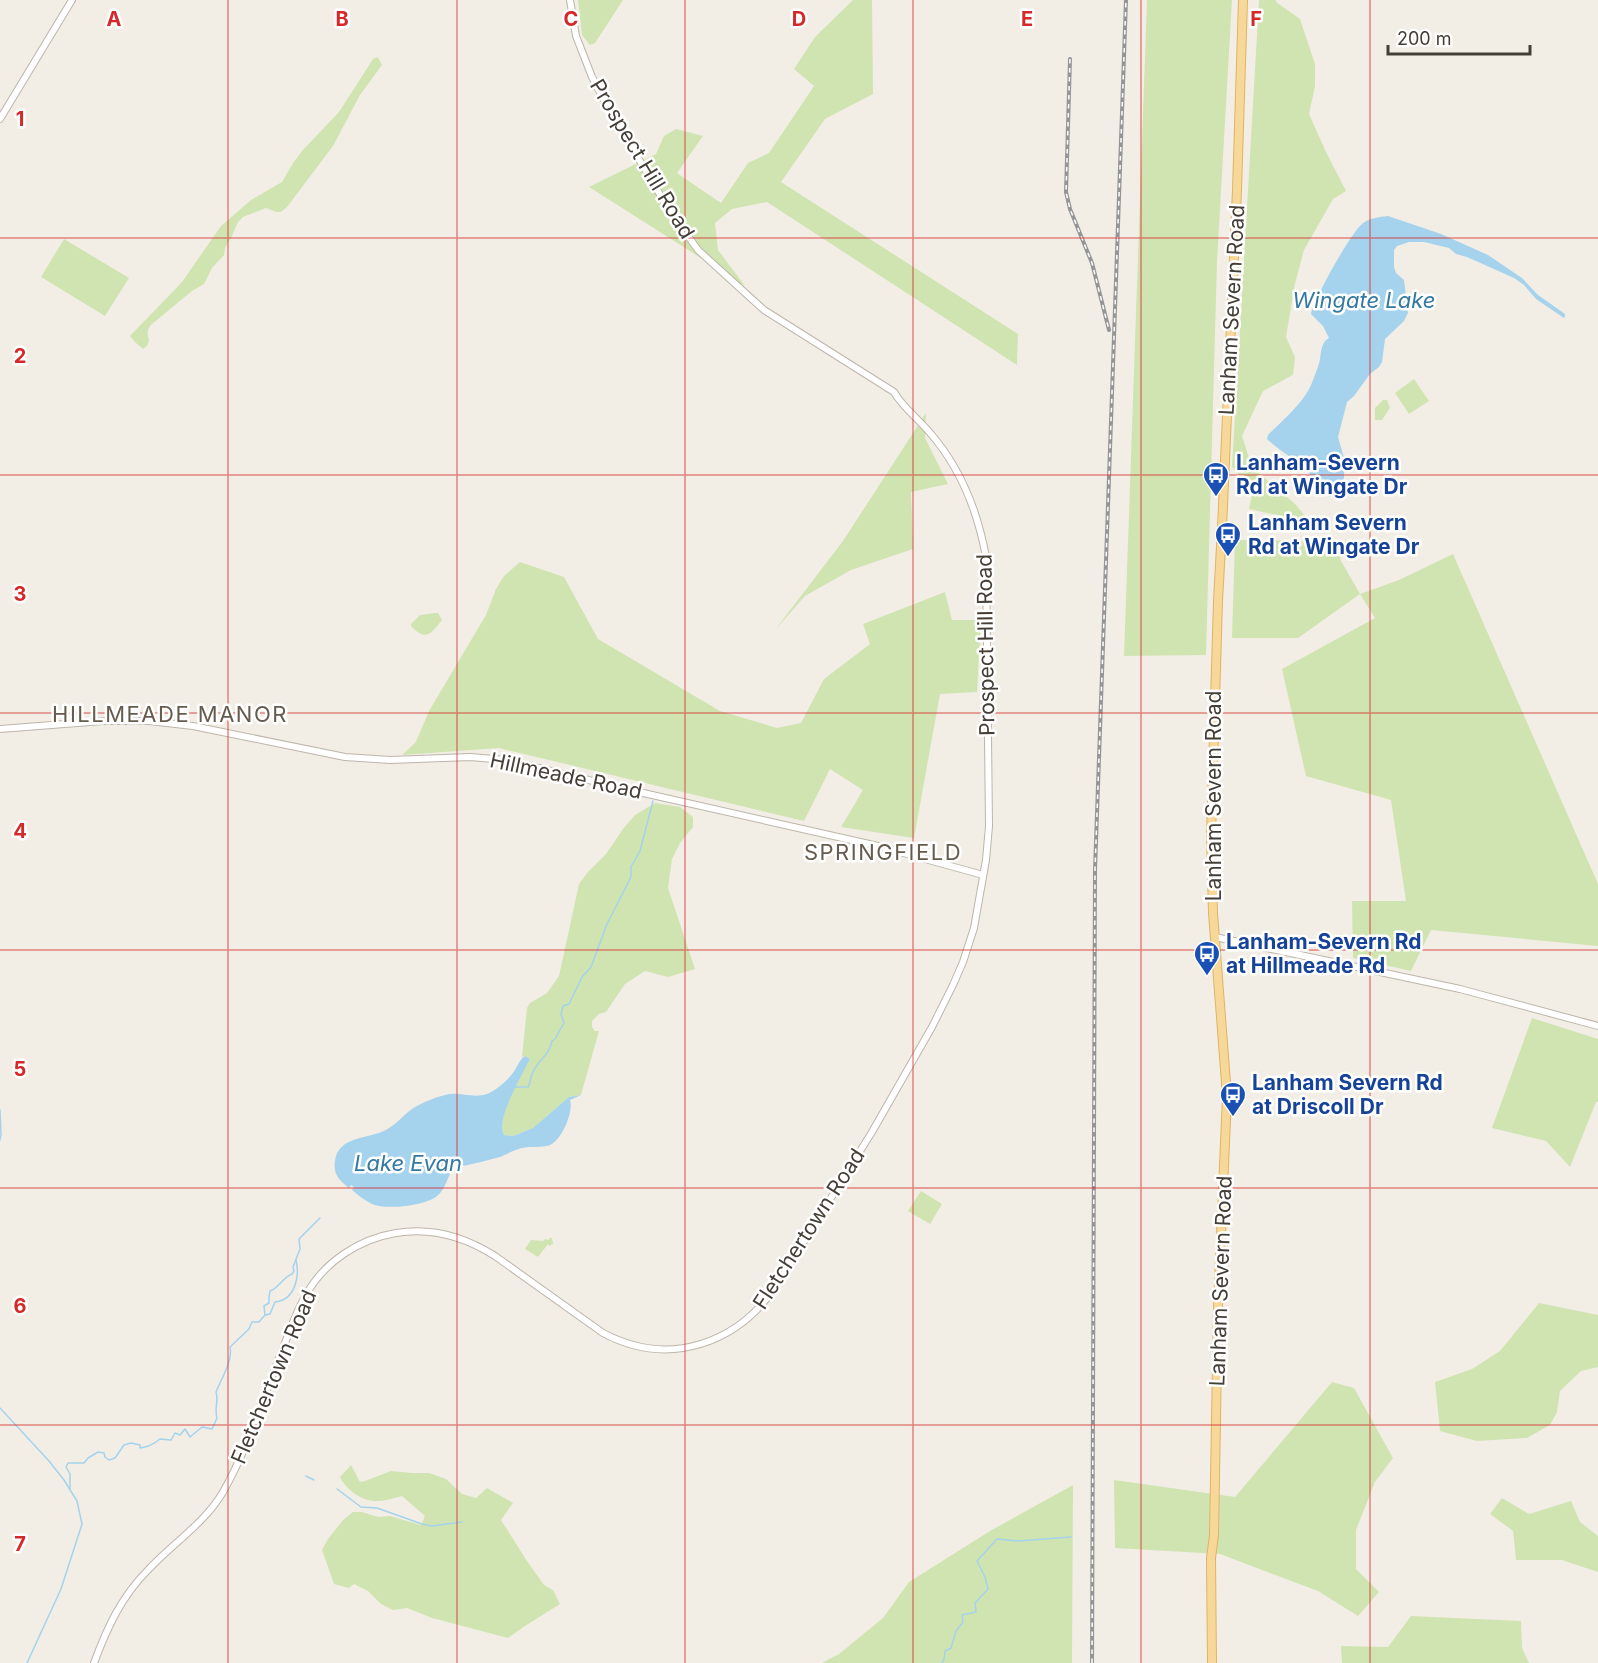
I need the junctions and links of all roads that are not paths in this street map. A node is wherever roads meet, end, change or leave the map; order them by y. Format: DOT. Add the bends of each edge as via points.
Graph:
graph roads {
  1 [pos="72,0"];
  2 [pos="570,0"];
  3 [pos="1243,0"];
  4 [pos="0,119"];
  5 [pos="0,729"];
  6 [pos="983,875"];
  7 [pos="1215,937"];
  8 [pos="1598,1026"];
  9 [pos="94,1663"];
  10 [pos="1212,1663"];
  1 -- 4 [label="street"];
  2 -- 6 [label="street, Prospect Hill Road" via="576,36 592,77 668,208 698,250 764,310 894,392 940,446 965,489 981,531 987,578 989,826"];
  3 -- 7 [label="main road, Lanham Severn Road" via="1216,645 1211,835"];
  5 -- 6 [label="street, Hillmeade Road" via="149,721 193,726 345,757 506,760 878,846"];
  6 -- 9 [label="street, Fletchertown Road" via="969,945 944,1003 866,1142 778,1284 753,1315 721,1337 696,1345 670,1349 639,1346 603,1333 489,1253 463,1240 444,1234 410,1232 382,1236 355,1247 326,1268 307,1293 223,1492 208,1512 131,1588 114,1614"];
  7 -- 8 [label="street" via="1460,989"];
  7 -- 10 [label="main road, Lanham Severn Road" via="1227,1096 1214,1535 1210,1558"];
}
